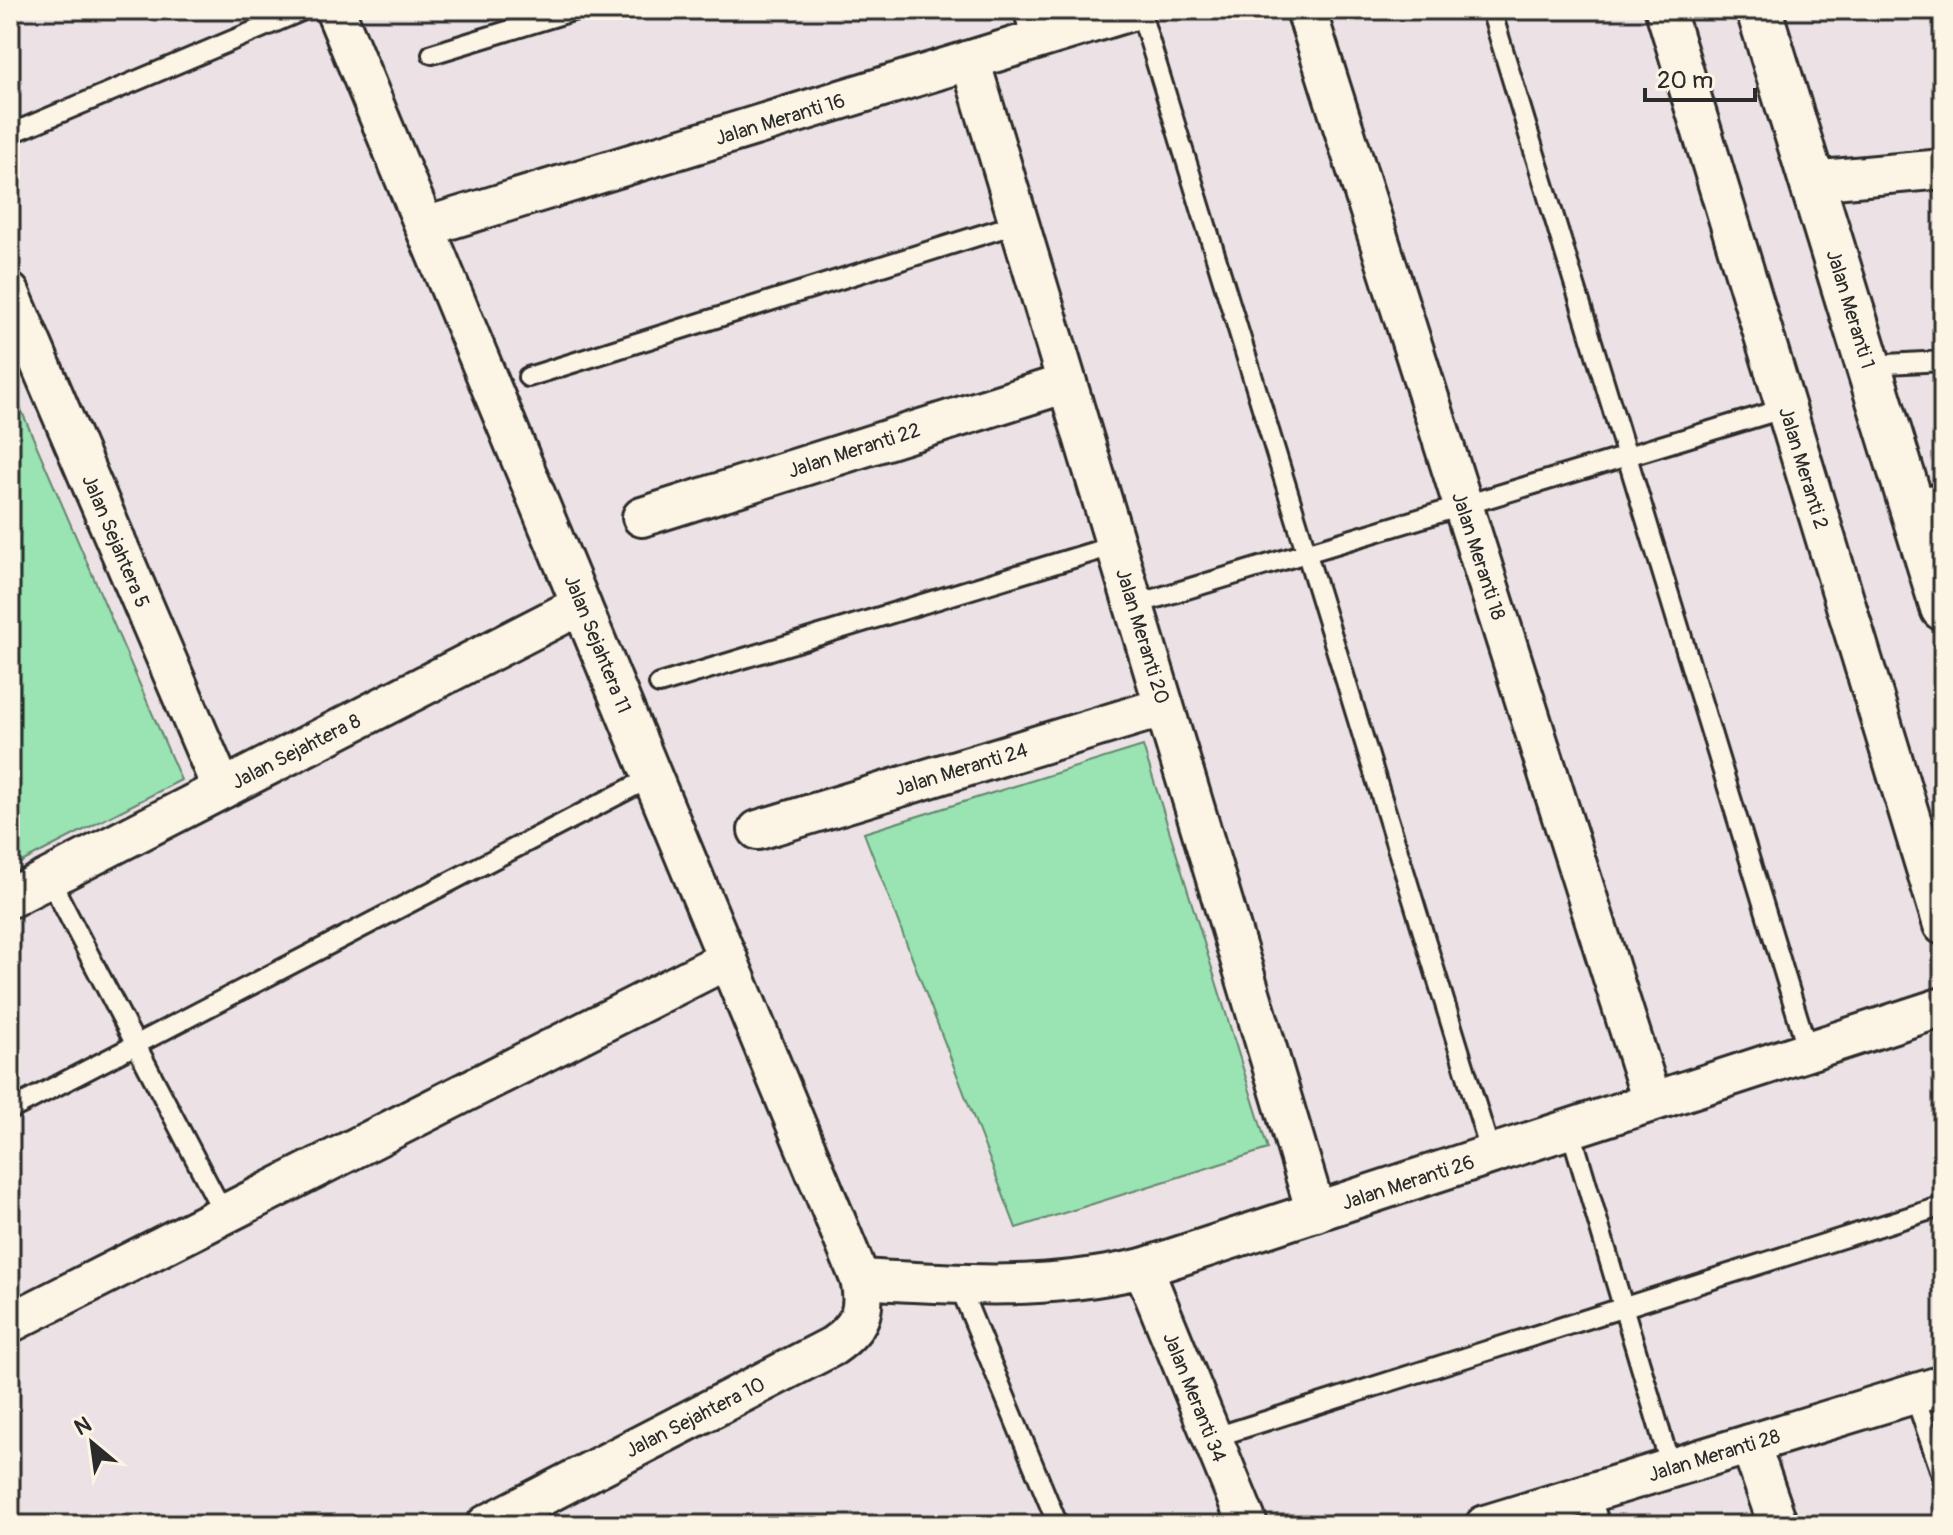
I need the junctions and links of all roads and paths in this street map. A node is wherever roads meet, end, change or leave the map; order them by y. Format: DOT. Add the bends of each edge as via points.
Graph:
graph roads {
  1 [pos="304,10"];
  2 [pos="335,10"];
  3 [pos="576,10"];
  4 [pos="1137,10"];
  5 [pos="1306,10"];
  6 [pos="1491,10"];
  7 [pos="1665,10"];
  8 [pos="1759,10"];
  9 [pos="1028,26"];
  10 [pos="432,54"];
  11 [pos="970,60"];
  12 [pos="10,134"];
  13 [pos="1943,169"];
  14 [pos="1811,181"];
  15 [pos="1019,223"];
  16 [pos="425,227"];
  17 [pos="10,293"];
  18 [pos="17,331"];
  19 [pos="1943,361"];
  20 [pos="1868,365"];
  21 [pos="528,377"];
  22 [pos="1067,383"];
  23 [pos="1786,408"];
  24 [pos="1627,456"];
  25 [pos="1463,505"];
  26 [pos="1927,505"];
  27 [pos="642,517"];
  28 [pos="1116,545"];
  29 [pos="1307,553"];
  30 [pos="581,605"];
  31 [pos="1134,605"];
  32 [pos="1943,608"];
  33 [pos="659,684"];
  34 [pos="1164,707"];
  35 [pos="652,777"];
  36 [pos="222,789"];
  37 [pos="758,830"];
  38 [pos="49,878"];
  39 [pos="10,898"];
  40 [pos="1943,925"];
  41 [pos="728,959"];
  42 [pos="1943,1007"];
  43 [pos="136,1045"];
  44 [pos="1808,1051"];
  45 [pos="1652,1101"];
  46 [pos="10,1110"];
  47 [pos="1570,1128"];
  48 [pos="1491,1154"];
  49 [pos="1943,1206"];
  50 [pos="1316,1212"];
  51 [pos="224,1214"];
  52 [pos="1143,1268"];
  53 [pos="860,1279"];
  54 [pos="959,1285"];
  55 [pos="1623,1307"];
  56 [pos="10,1323"];
  57 [pos="1928,1389"];
  58 [pos="1212,1438"];
  59 [pos="1750,1444"];
  60 [pos="1671,1468"];
  61 [pos="1943,1478"];
  62 [pos="1594,1509"];
  63 [pos="486,1525"];
  64 [pos="1058,1525"];
  65 [pos="1248,1525"];
  66 [pos="1485,1525"];
  67 [pos="1778,1525"];
  1 -- 12 [label="lane"];
  2 -- 16 [label="street, Jalan Sejahtera 11"];
  3 -- 10 [label="lane"];
  4 -- 9 [label="street, Jalan Meranti 16"];
  4 -- 29 [label="lane"];
  5 -- 25 [label="street, Jalan Meranti 18"];
  6 -- 24 [label="lane"];
  7 -- 23 [label="street, Jalan Meranti 2"];
  8 -- 14 [label="street, Jalan Meranti 1"];
  9 -- 11 [label="street, Jalan Meranti 16"];
  11 -- 15 [label="street, Jalan Meranti 20"];
  11 -- 16 [label="street, Jalan Meranti 16"];
  13 -- 14 [label="street"];
  14 -- 20 [label="street, Jalan Meranti 1"];
  15 -- 21 [label="lane"];
  15 -- 22 [label="street, Jalan Meranti 20"];
  16 -- 30 [label="street, Jalan Sejahtera 11"];
  17 -- 18 [label="street, Jalan Sejahtera 5"];
  18 -- 36 [label="street, Jalan Sejahtera 5"];
  19 -- 20 [label="lane"];
  20 -- 26 [label="street, Jalan Meranti 1"];
  22 -- 27 [label="street, Jalan Meranti 22"];
  22 -- 28 [label="street, Jalan Meranti 20"];
  23 -- 24 [label="lane"];
  23 -- 40 [label="street, Jalan Meranti 2"];
  24 -- 25 [label="lane"];
  24 -- 44 [label="lane"];
  25 -- 29 [label="lane"];
  25 -- 45 [label="street, Jalan Meranti 18"];
  26 -- 32 [label="street, Jalan Meranti 1"];
  28 -- 31 [label="street, Jalan Meranti 20"];
  28 -- 33 [label="lane"];
  29 -- 31 [label="lane"];
  29 -- 48 [label="lane"];
  30 -- 35 [label="street, Jalan Sejahtera 11"];
  30 -- 36 [label="street, Jalan Sejahtera 8"];
  31 -- 34 [label="street, Jalan Meranti 20"];
  34 -- 37 [label="street, Jalan Meranti 24"];
  34 -- 50 [label="street, Jalan Meranti 20"];
  35 -- 41 [label="street, Jalan Sejahtera 11"];
  35 -- 43 [label="lane"];
  36 -- 38 [label="street, Jalan Sejahtera 8"];
  38 -- 39 [label="street, Jalan Sejahtera 8"];
  38 -- 43 [label="lane"];
  41 -- 51 [label="street"];
  41 -- 53 [label="street, Jalan Sejahtera 11"];
  42 -- 44 [label="street, Jalan Meranti 26"];
  43 -- 46 [label="lane"];
  43 -- 51 [label="lane"];
  44 -- 45 [label="street, Jalan Meranti 26"];
  45 -- 47 [label="street, Jalan Meranti 26"];
  47 -- 48 [label="street, Jalan Meranti 26"];
  47 -- 55 [label="lane"];
  48 -- 50 [label="street, Jalan Meranti 26"];
  49 -- 55 [label="lane"];
  50 -- 52 [label="street, Jalan Meranti 26"];
  51 -- 56 [label="street"];
  52 -- 54 [label="street, Jalan Meranti 26" via="1039,1285"];
  52 -- 58 [label="street, Jalan Meranti 34"];
  53 -- 54 [label="street, Jalan Meranti 26"];
  53 -- 63 [label="street, Jalan Sejahtera 10" via="863,1309 848,1335 833,1346"];
  54 -- 64 [label="lane"];
  55 -- 58 [label="lane"];
  55 -- 60 [label="lane"];
  57 -- 59 [label="street, Jalan Meranti 28"];
  57 -- 61 [label="lane"];
  58 -- 65 [label="street, Jalan Meranti 34"];
  59 -- 60 [label="street, Jalan Meranti 28"];
  59 -- 67 [label="street"];
  60 -- 62 [label="street, Jalan Meranti 28"];
  62 -- 66 [label="street, Jalan Meranti 28"];
}
